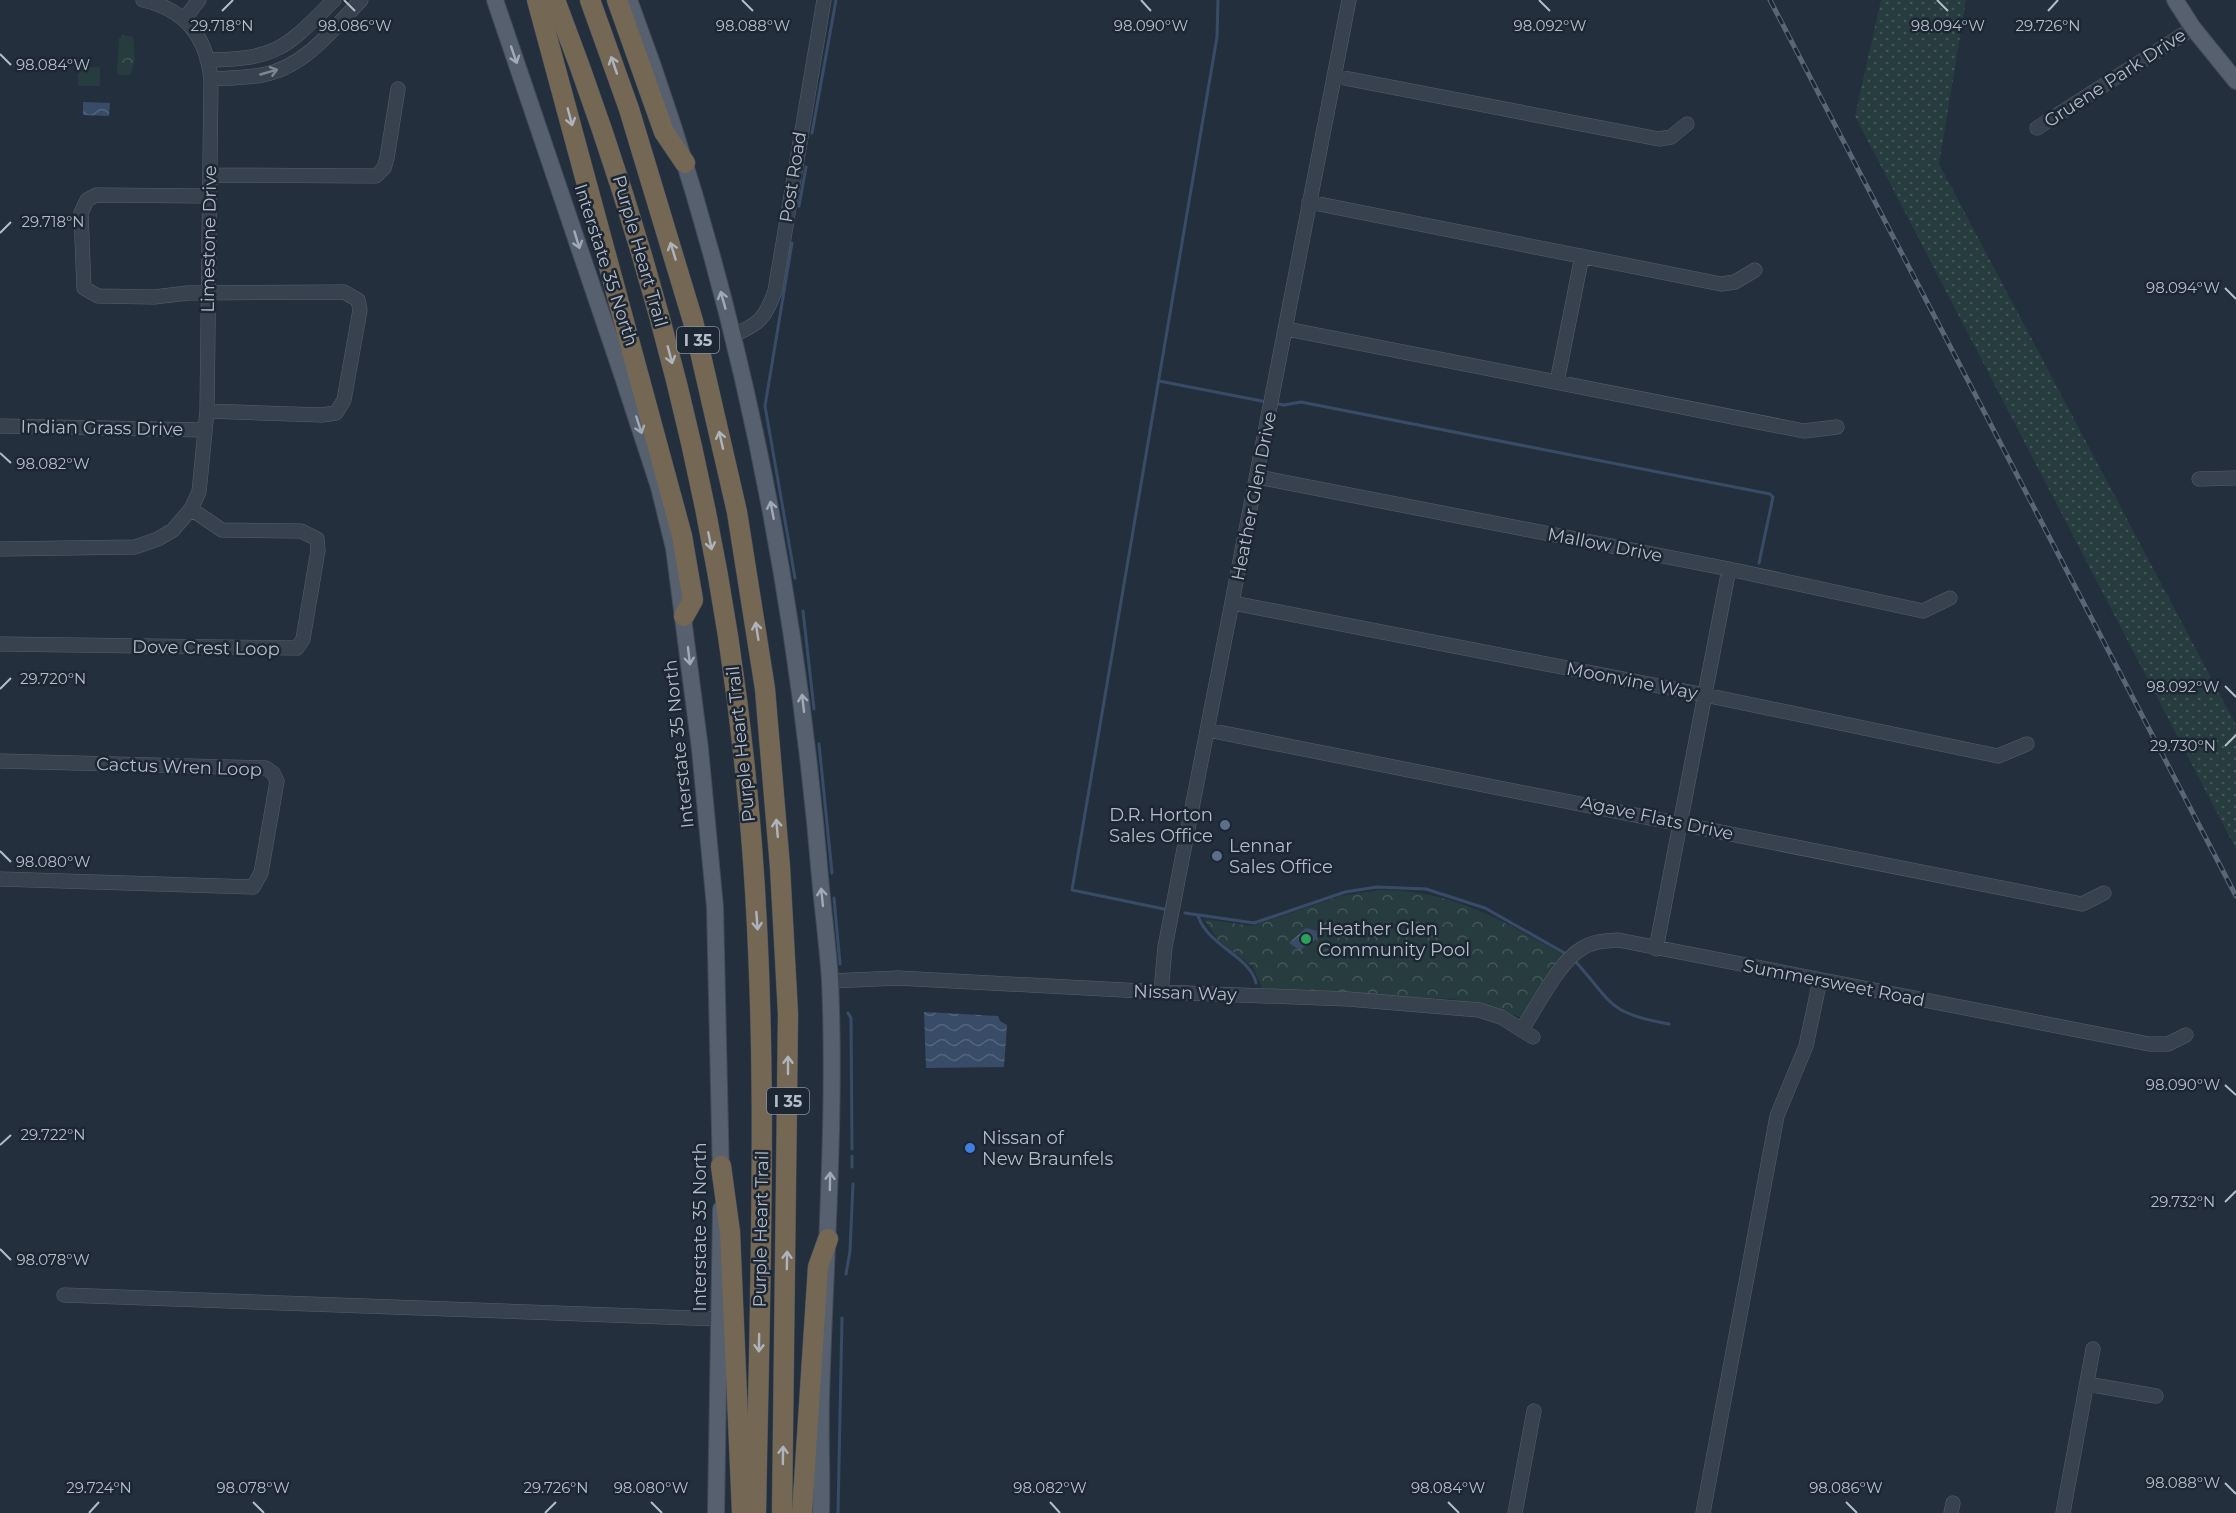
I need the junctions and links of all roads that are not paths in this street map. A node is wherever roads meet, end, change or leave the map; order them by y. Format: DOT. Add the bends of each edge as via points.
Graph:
graph roads {
  1 [pos="143,0"];
  2 [pos="199,0"];
  3 [pos="334,0"];
  4 [pos="361,0"];
  5 [pos="495,0"];
  6 [pos="537,0"];
  7 [pos="555,0"];
  8 [pos="590,0"];
  9 [pos="617,0"];
  10 [pos="630,0"];
  11 [pos="824,0"];
  12 [pos="1349,0"];
  13 [pos="2175,0"];
  14 [pos="185,18"];
  15 [pos="2193,28"];
  16 [pos="207,60"];
  17 [pos="1334,76"];
  18 [pos="211,79"];
  19 [pos="2236,81"];
  20 [pos="398,88"];
  21 [pos="1687,124"];
  22 [pos="2037,128"];
  23 [pos="685,163"];
  24 [pos="210,175"];
  25 [pos="209,196"];
  26 [pos="1309,202"];
  27 [pos="1582,256"];
  28 [pos="1755,270"];
  29 [pos="208,293"];
  30 [pos="1287,329"];
  31 [pos="733,336"];
  32 [pos="1557,382"];
  33 [pos="207,411"];
  34 [pos="0,426"];
  35 [pos="1837,428"];
  36 [pos="204,430"];
  37 [pos="1258,477"];
  38 [pos="2236,478"];
  39 [pos="2199,479"];
  40 [pos="191,510"];
  41 [pos="0,549"];
  42 [pos="1729,569"];
  43 [pos="1950,598"];
  44 [pos="1233,603"];
  45 [pos="684,616"];
  46 [pos="0,644"];
  47 [pos="1705,695"];
  48 [pos="1208,730"];
  49 [pos="2027,744"];
  50 [pos="0,761"];
  51 [pos="1680,822"];
  52 [pos="0,879"];
  53 [pos="2103,893"];
  54 [pos="1656,948"];
  55 [pos="1820,980"];
  56 [pos="830,981"];
  57 [pos="1161,992"];
  58 [pos="1528,1033"];
  59 [pos="2186,1035"];
  60 [pos="722,1166"];
  61 [pos="828,1239"];
  62 [pos="64,1294"];
  63 [pos="719,1319"];
  64 [pos="2093,1349"];
  65 [pos="2087,1384"];
  66 [pos="2156,1396"];
  67 [pos="1534,1411"];
  68 [pos="716,1513"];
  69 [pos="742,1513"];
  70 [pos="756,1513"];
  71 [pos="782,1513"];
  72 [pos="802,1513"];
  73 [pos="821,1513"];
  74 [pos="1515,1513"];
  75 [pos="1703,1513"];
  76 [pos="2063,1513"];
  1 -- 14 [label="street"];
  2 -- 14 [label="street"];
  3 -- 16 [label="street" via="290,42 269,54 240,60"];
  18 -- 4 [label="street, one-way" via="264,75 284,68 320,43"];
  5 -- 45 [label="main road, Interstate 35 North, one-way" via="659,487 674,548"];
  6 -- 45 [label="highway, one-way" via="682,536 693,600"];
  7 -- 70 [label="highway, Purple Heart Trail / I 35, one-way" via="621,183 677,381 724,613 741,726 762,1030"];
  71 -- 8 [label="highway, Purple Heart Trail / I 35, one-way" via="788,1014 765,689 736,512 693,321 629,109"];
  9 -- 23 [label="highway" via="664,132"];
  10 -- 23 [label="main road"];
  11 -- 31 [label="street, Post Road" via="775,291 768,313 756,325"];
  12 -- 17 [label="street, Heather Glen Drive"];
  13 -- 15 [label="main road"];
  14 -- 16 [label="street, Limestone Drive" via="204,46"];
  15 -- 19 [label="main road"];
  15 -- 22 [label="street, Gruene Park Drive"];
  16 -- 18 [label="street, Limestone Drive"];
  17 -- 21 [label="street" via="1659,139 1671,137"];
  17 -- 26 [label="street, Heather Glen Drive"];
  18 -- 24 [label="street, Limestone Drive"];
  20 -- 24 [label="street" via="387,158 376,176"];
  31 -- 23 [label="main road, one-way"];
  24 -- 25 [label="street, Limestone Drive"];
  25 -- 29 [label="street, Limestone Drive"];
  25 -- 29 [label="street" via="96,195 87,200 81,213 81,274 84,288 90,293 154,297"];
  26 -- 27 [label="street"];
  26 -- 30 [label="street, Heather Glen Drive"];
  27 -- 28 [label="street" via="1721,284 1735,282"];
  27 -- 32 [label="street"];
  29 -- 33 [label="street, Limestone Drive"];
  29 -- 33 [label="street" via="344,292 358,300 360,310 344,400 336,413"];
  30 -- 32 [label="street"];
  30 -- 37 [label="street, Heather Glen Drive"];
  56 -- 31 [label="main road, one-way" via="799,670 776,527"];
  32 -- 35 [label="street" via="1804,430"];
  33 -- 36 [label="street, Limestone Drive"];
  34 -- 36 [label="street, Indian Grass Drive"];
  36 -- 40 [label="street, Limestone Drive" via="202,480"];
  37 -- 42 [label="street, Mallow Drive"];
  37 -- 44 [label="street, Heather Glen Drive"];
  38 -- 39 [label="street"];
  40 -- 41 [label="street, Limestone Drive" via="167,534 135,547"];
  40 -- 46 [label="street, Dove Crest Loop" via="222,530 301,531 315,537 318,550 303,639 297,648"];
  42 -- 43 [label="street, Mallow Drive" via="1923,611"];
  42 -- 47 [label="street"];
  44 -- 47 [label="street, Moonvine Way"];
  44 -- 48 [label="street, Heather Glen Drive"];
  45 -- 60 [label="main road, Interstate 35 North, one-way" via="715,907"];
  47 -- 49 [label="street, Moonvine Way" via="1998,756"];
  47 -- 51 [label="street"];
  48 -- 51 [label="street, Agave Flats Drive"];
  48 -- 57 [label="street, Heather Glen Drive" via="1166,947"];
  50 -- 52 [label="street, Cactus Wren Loop" via="266,768 277,780 261,873 253,886"];
  51 -- 53 [label="street, Agave Flats Drive" via="2082,904"];
  51 -- 54 [label="street"];
  54 -- 55 [label="street, Summersweet Road"];
  54 -- 58 [label="street, Summersweet Road" via="1618,940 1598,941 1577,952 1564,966"];
  55 -- 59 [label="street, Summersweet Road" via="2149,1044 2168,1044"];
  55 -- 75 [label="street" via="1806,1046 1777,1116"];
  56 -- 57 [label="street, Nissan Way" via="898,978"];
  61 -- 56 [label="main road, one-way"];
  57 -- 58 [label="street, Nissan Way" via="1348,999 1479,1010 1501,1017"];
  60 -- 63 [label="main road, Interstate 35 North"];
  60 -- 69 [label="highway" via="730,1232"];
  61 -- 72 [label="highway" via="818,1267"];
  61 -- 73 [label="main road" via="821,1395"];
  62 -- 63 [label="street"];
  63 -- 68 [label="main road, Interstate 35 North"];
  64 -- 65 [label="street"];
  65 -- 66 [label="street"];
  65 -- 76 [label="street"];
  67 -- 74 [label="street"];
}
